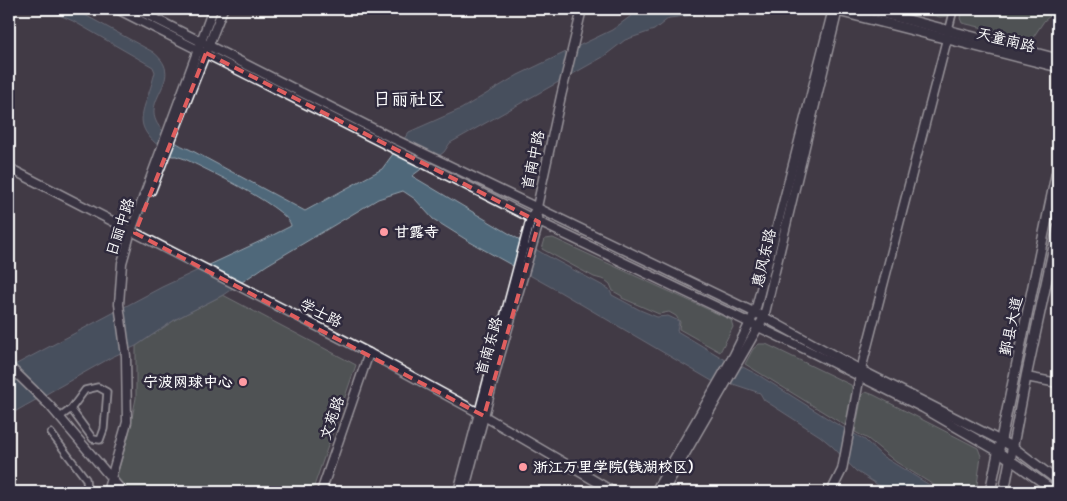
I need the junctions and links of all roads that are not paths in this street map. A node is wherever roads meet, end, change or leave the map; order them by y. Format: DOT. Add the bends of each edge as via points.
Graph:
graph roads {
  1 [pos="117,9"];
  2 [pos="136,9"];
  3 [pos="213,9"];
  4 [pos="223,9"];
  5 [pos="582,9"];
  6 [pos="834,9"];
  7 [pos="866,9"];
  8 [pos="954,9"];
  9 [pos="949,29"];
  10 [pos="947,39"];
  11 [pos="203,48"];
  12 [pos="1058,58"];
  13 [pos="1058,67"];
  14 [pos="1058,166"];
  15 [pos="9,168"];
  16 [pos="537,208"];
  17 [pos="531,218"];
  18 [pos="539,222"];
  19 [pos="529,227"];
  20 [pos="1058,228"];
  21 [pos="132,234"];
  22 [pos="755,312"];
  23 [pos="764,317"];
  24 [pos="750,323"];
  25 [pos="759,327"];
  26 [pos="369,353"];
  27 [pos="737,357"];
  28 [pos="9,366"];
  29 [pos="861,373"];
  30 [pos="1026,377"];
  31 [pos="1058,383"];
  32 [pos="720,387"];
  33 [pos="71,408"];
  34 [pos="481,415"];
  35 [pos="60,417"];
  36 [pos="51,433"];
  37 [pos="1001,440"];
  38 [pos="1013,447"];
  39 [pos="999,452"];
  40 [pos="1011,460"];
  41 [pos="112,479"];
  42 [pos="1058,481"];
  43 [pos="86,492"];
  44 [pos="107,492"];
  45 [pos="123,492"];
  46 [pos="321,492"];
  47 [pos="458,492"];
  48 [pos="464,492"];
  49 [pos="614,492"];
  50 [pos="656,492"];
  51 [pos="663,492"];
  52 [pos="831,492"];
  53 [pos="990,492"];
  54 [pos="1004,492"];
  55 [pos="1056,492"];
  1 -- 11 [label="main road"];
  2 -- 11 [label="main road"];
  3 -- 11 [label="main road, 日丽中路"];
  4 -- 11 [label="main road, 日丽中路"];
  5 -- 16 [label="main road, 首南中路"];
  6 -- 10 [label="main road, 天童南路"];
  6 -- 22 [label="main road, 惠风东路"];
  6 -- 23 [label="main road, 惠风东路"];
  7 -- 9 [label="main road"];
  8 -- 9 [label="street"];
  9 -- 10 [label="street"];
  9 -- 12 [label="main road"];
  10 -- 13 [label="main road, 天童南路"];
  10 -- 29 [label="main road"];
  11 -- 16 [label="main road"];
  11 -- 17 [label="main road"];
  11 -- 21 [label="main road, 日丽中路"];
  14 -- 37 [label="main road, 鄞县大道"];
  15 -- 21 [label="main road, 学士路"];
  16 -- 17 [label="main road, 首南中路"];
  16 -- 18 [label="main road, 首南东路"];
  16 -- 22 [label="main road"];
  17 -- 18 [label="main road"];
  17 -- 19 [label="main road, 首南中路"];
  18 -- 24 [label="main road"];
  18 -- 34 [label="main road, 首南东路"];
  19 -- 34 [label="main road, 首南东路"];
  20 -- 30 [label="main road, 鄞县大道"];
  21 -- 26 [label="main road, 学士路"];
  21 -- 41 [label="main road, 日丽中路" via="122,263 119,304 126,356 127,422"];
  22 -- 23 [label="main road"];
  22 -- 24 [label="main road, 惠风东路"];
  23 -- 25 [label="main road, 惠风东路"];
  23 -- 29 [label="main road"];
  24 -- 25 [label="main road"];
  24 -- 27 [label="main road, 惠风东路"];
  25 -- 27 [label="main road, 惠风东路"];
  25 -- 29 [label="main road"];
  26 -- 34 [label="main road, 学士路"];
  26 -- 46 [label="main road, 文苑路"];
  27 -- 32 [label="main road, 惠风东路"];
  28 -- 35 [label="main road"];
  29 -- 37 [label="main road"];
  29 -- 39 [label="main road"];
  29 -- 52 [label="main road" via="842,470"];
  30 -- 31 [label="main road"];
  30 -- 38 [label="main road, 鄞县大道"];
  32 -- 50 [label="main road, 惠风东路"];
  32 -- 51 [label="main road, 惠风东路"];
  33 -- 33 [label="street" via="85,390 98,387 107,392 100,440 93,439"];
  33 -- 35 [label="street"];
  34 -- 47 [label="main road, 首南东路"];
  34 -- 48 [label="main road, 首南东路"];
  34 -- 49 [label="main road, 学士路"];
  35 -- 41 [label="main road"];
  36 -- 43 [label="street" via="86,479"];
  37 -- 38 [label="main road"];
  37 -- 39 [label="main road, 鄞县大道"];
  38 -- 40 [label="main road, 鄞县大道"];
  38 -- 42 [label="main road"];
  39 -- 40 [label="main road"];
  39 -- 53 [label="main road, 鄞县大道"];
  40 -- 54 [label="main road, 鄞县大道"];
  40 -- 55 [label="main road"];
  41 -- 44 [label="main road, 日丽中路"];
  41 -- 45 [label="main road"];
}
